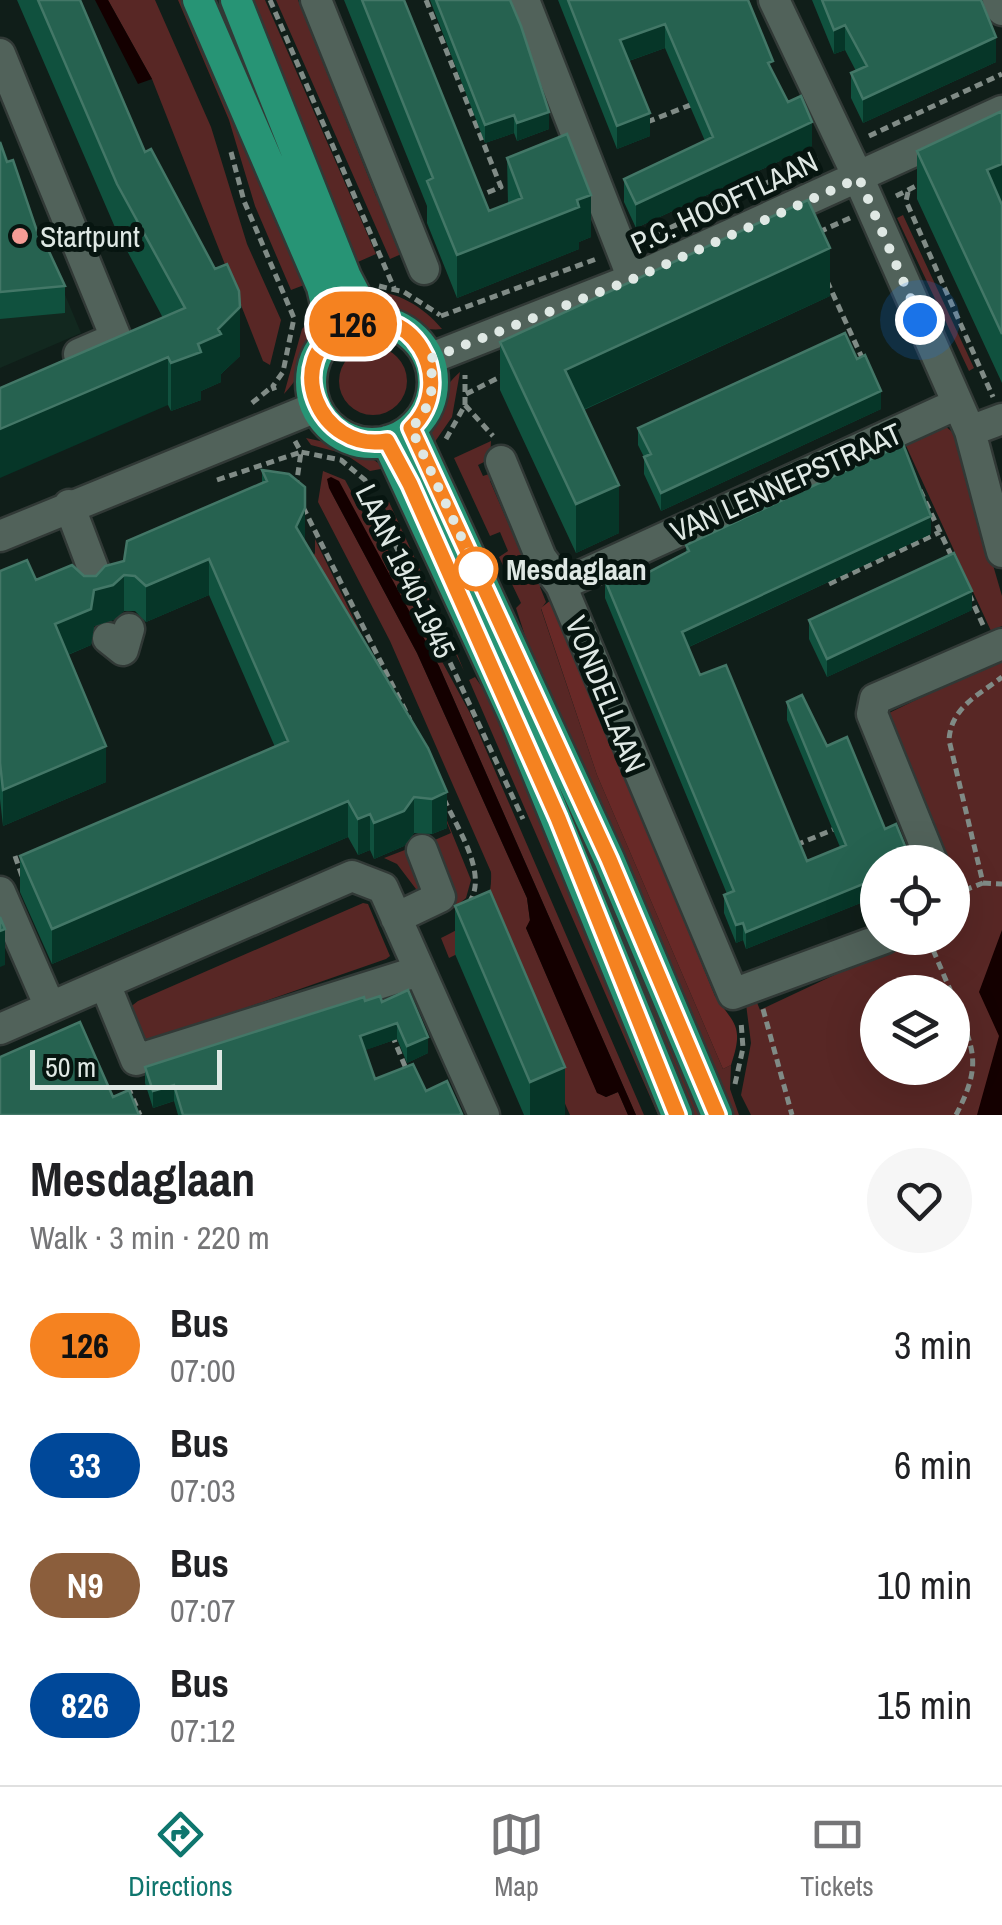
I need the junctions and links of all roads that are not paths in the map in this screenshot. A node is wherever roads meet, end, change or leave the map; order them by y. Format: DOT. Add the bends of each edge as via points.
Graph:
graph roads {
  1 [pos="198,0"];
  2 [pos="236,0"];
  3 [pos="316,0"];
  4 [pos="524,0"];
  5 [pos="774,0"];
  6 [pos="998,0"];
  7 [pos="1002,10"];
  8 [pos="0,54"];
  9 [pos="1002,111"];
  10 [pos="859,178"];
  11 [pos="424,269"];
  12 [pos="633,279"];
  13 [pos="369,321"];
  14 [pos="328,340"];
  15 [pos="429,359"];
  16 [pos="50,367"];
  17 [pos="316,406"];
  18 [pos="982,419"];
  19 [pos="399,435"];
  20 [pos="501,461"];
  21 [pos="68,505"];
  22 [pos="0,536"];
  23 [pos="1002,552"];
  24 [pos="97,583"];
  25 [pos="561,584"];
  26 [pos="999,656"];
  27 [pos="925,845"];
  28 [pos="422,850"];
  29 [pos="0,892"];
  30 [pos="396,918"];
  31 [pos="860,947"];
  32 [pos="420,971"];
  33 [pos="105,984"];
  34 [pos="50,1008"];
  35 [pos="0,1029"];
  36 [pos="727,1105"];
  37 [pos="484,1115"];
  38 [pos="678,1115"];
  1 -- 14 [label="main road" via="322,287"];
  2 -- 13 [label="main road"];
  3 -- 11 [label="street"];
  4 -- 12 [label="street"];
  5 -- 10 [label="street"];
  6 -- 7 [label="street"];
  8 -- 16 [label="street" via="116,338"];
  9 -- 10 [label="street, P.C. HOOFTLAAN"];
  10 -- 12 [label="street, P.C. HOOFTLAAN"];
  10 -- 18 [label="street"];
  12 -- 15 [label="street, P.C. HOOFTLAAN"];
  13 -- 14 [label="main road"];
  13 -- 15 [label="main road" via="405,330"];
  14 -- 17 [label="main road" via="312,368"];
  15 -- 19 [label="main road" via="426,409"];
  17 -- 19 [label="main road" via="346,437"];
  17 -- 21 [label="street"];
  18 -- 23 [label="street"];
  18 -- 25 [label="street, VAN LENNEPSTRAAT"];
  19 -- 36 [label="main road, LAAN 1940-1945"];
  19 -- 38 [label="main road, LAAN 1940-1945"];
  20 -- 25 [label="street, VONDELLAAN" via="542,558"];
  21 -- 22 [label="street"];
  21 -- 24 [label="street"];
  25 -- 31 [label="street, VONDELLAAN" via="744,991"];
  26 -- 27 [label="street" via="875,699 872,714"];
  28 -- 30 [label="street" via="440,897"];
  29 -- 34 [label="street"];
  30 -- 32 [label="street"];
  30 -- 33 [label="street" via="383,888 352,876"];
  32 -- 33 [label="street" via="136,1060"];
  32 -- 37 [label="street"];
  33 -- 34 [label="street"];
  34 -- 35 [label="street"];
}
